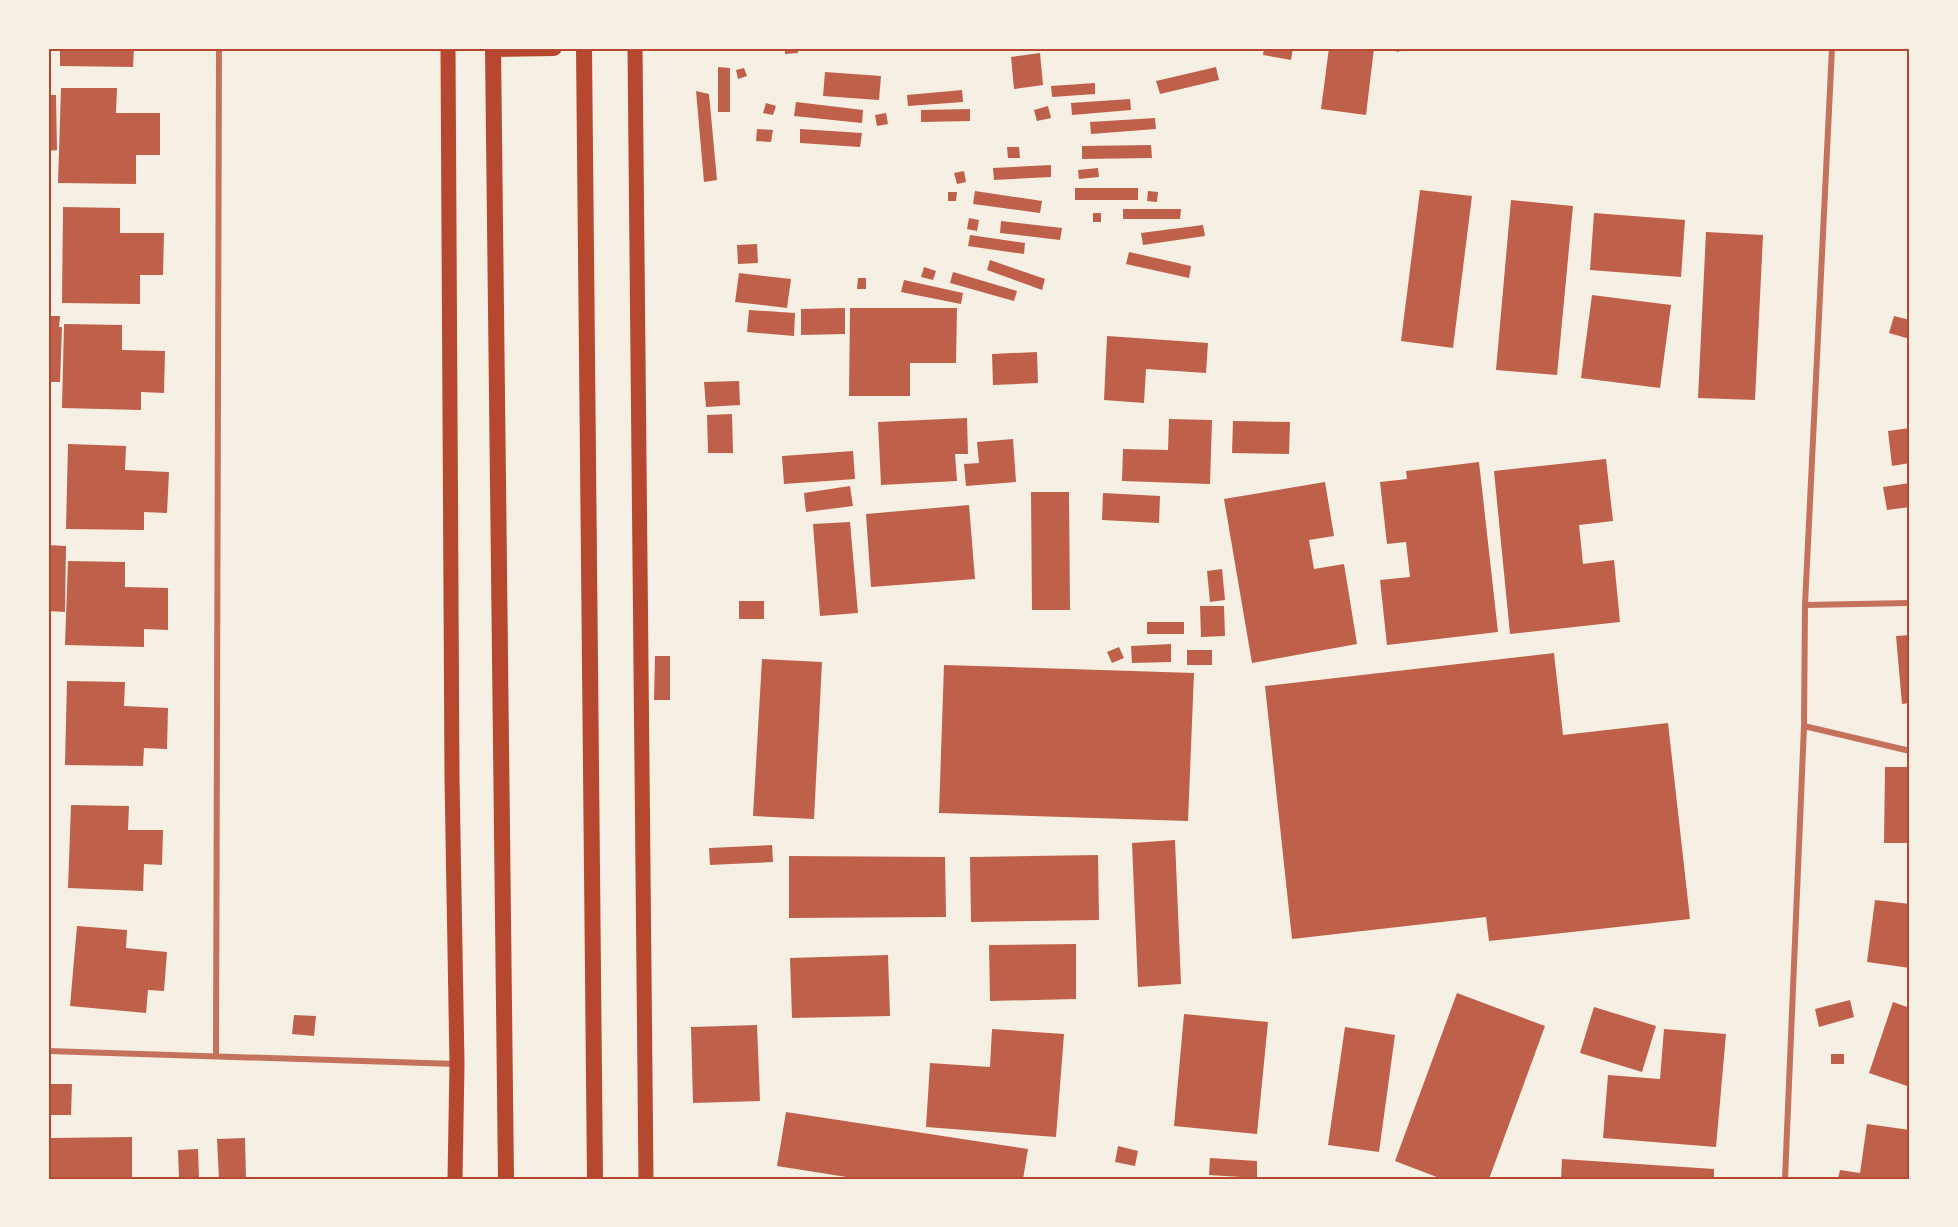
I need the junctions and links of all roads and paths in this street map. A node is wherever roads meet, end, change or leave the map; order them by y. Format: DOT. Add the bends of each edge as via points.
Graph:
graph roads {
  1 [pos="219,48"];
  2 [pos="448,48"];
  3 [pos="493,48"];
  4 [pos="554,48"];
  5 [pos="584,48"];
  6 [pos="635,48"];
  7 [pos="1832,48"];
  8 [pos="1910,603"];
  9 [pos="1805,605"];
  10 [pos="1804,726"];
  11 [pos="1910,751"];
  12 [pos="48,1051"];
  13 [pos="216,1056"];
  14 [pos="457,1064"];
  15 [pos="455,1179"];
  16 [pos="506,1179"];
  17 [pos="595,1179"];
  18 [pos="646,1179"];
  19 [pos="1785,1179"];
  1 -- 13 [label="street"];
  2 -- 14 [label="main road"];
  3 -- 4 [label="highway"];
  3 -- 16 [label="highway"];
  5 -- 17 [label="highway"];
  6 -- 18 [label="main road"];
  7 -- 9 [label="street"];
  8 -- 9 [label="street"];
  9 -- 10 [label="street"];
  10 -- 11 [label="street"];
  10 -- 19 [label="street"];
  12 -- 13 [label="street"];
  13 -- 14 [label="street"];
  14 -- 15 [label="main road"];
}
